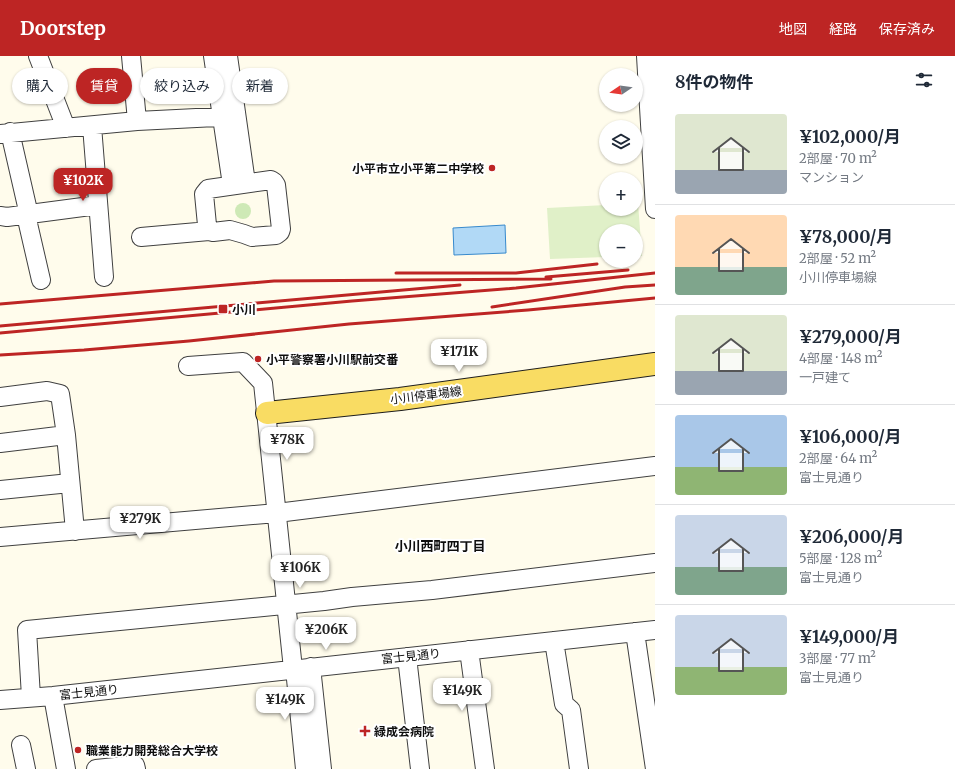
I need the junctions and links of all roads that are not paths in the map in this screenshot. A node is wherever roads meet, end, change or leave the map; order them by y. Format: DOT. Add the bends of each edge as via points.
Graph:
graph roads {
  1 [pos="38,56"];
  2 [pos="132,56"];
  3 [pos="213,56"];
  4 [pos="228,56"];
  5 [pos="646,56"];
  6 [pos="229,116"];
  7 [pos="137,121"];
  8 [pos="652,121"];
  9 [pos="92,126"];
  10 [pos="66,128"];
  11 [pos="5,133"];
  12 [pos="654,170"];
  13 [pos="239,184"];
  14 [pos="98,205"];
  15 [pos="655,209"];
  16 [pos="27,215"];
  17 [pos="0,216"];
  18 [pos="209,231"];
  19 [pos="141,236"];
  20 [pos="104,277"];
  21 [pos="41,280"];
  22 [pos="655,364"];
  23 [pos="188,366"];
  24 [pos="0,396"];
  25 [pos="267,413"];
  26 [pos="66,435"];
  27 [pos="0,444"];
  28 [pos="655,466"];
  29 [pos="70,483"];
  30 [pos="0,490"];
  31 [pos="277,512"];
  32 [pos="75,531"];
  33 [pos="0,537"];
  34 [pos="655,563"];
  35 [pos="286,604"];
  36 [pos="655,630"];
  37 [pos="635,632"];
  38 [pos="554,641"];
  39 [pos="469,650"];
  40 [pos="407,657"];
  41 [pos="300,669"];
  42 [pos="54,696"];
  43 [pos="31,697"];
  44 [pos="0,700"];
  45 [pos="21,745"];
  46 [pos="26,769"];
  47 [pos="66,769"];
  48 [pos="96,769"];
  49 [pos="136,769"];
  50 [pos="305,769"];
  51 [pos="322,769"];
  52 [pos="420,769"];
  53 [pos="485,769"];
  54 [pos="579,769"];
  55 [pos="655,769"];
  1 -- 10 [label="street"];
  2 -- 7 [label="street"];
  3 -- 6 [label="street"];
  4 -- 6 [label="street"];
  5 -- 8 [label="street"];
  6 -- 7 [label="street"];
  6 -- 13 [label="street"];
  7 -- 9 [label="street"];
  8 -- 12 [label="street"];
  9 -- 10 [label="street"];
  9 -- 14 [label="street"];
  10 -- 11 [label="street"];
  11 -- 16 [label="street"];
  12 -- 15 [label="street"];
  13 -- 18 [label="street" via="208,189 204,194"];
  13 -- 18 [label="street" via="271,180 274,182 280,232 276,235 252,237 230,230"];
  14 -- 16 [label="street"];
  14 -- 20 [label="street"];
  16 -- 17 [label="street"];
  16 -- 21 [label="street"];
  18 -- 19 [label="street"];
  22 -- 25 [label="main road, 小川停車場線" via="400,399"];
  23 -- 25 [label="street" via="243,362 263,383"];
  24 -- 26 [label="street" via="47,391 60,394"];
  25 -- 31 [label="street"];
  26 -- 27 [label="street"];
  26 -- 29 [label="street"];
  28 -- 31 [label="street"];
  29 -- 30 [label="street"];
  29 -- 32 [label="street"];
  31 -- 32 [label="street"];
  31 -- 35 [label="street"];
  32 -- 33 [label="street"];
  34 -- 35 [label="street" via="432,590"];
  35 -- 41 [label="street"];
  35 -- 43 [label="street" via="27,630"];
  36 -- 37 [label="street, 富士見通り"];
  37 -- 38 [label="street, 富士見通り"];
  37 -- 55 [label="street"];
  38 -- 39 [label="street, 富士見通り"];
  38 -- 54 [label="street" via="564,704 571,710"];
  39 -- 40 [label="street, 富士見通り"];
  39 -- 53 [label="street"];
  40 -- 41 [label="street, 富士見通り"];
  40 -- 52 [label="street"];
  41 -- 42 [label="street, 富士見通り"];
  41 -- 50 [label="street"];
  41 -- 51 [label="street"];
  42 -- 43 [label="street, 富士見通り"];
  42 -- 47 [label="street"];
  43 -- 44 [label="street, 富士見通り"];
  45 -- 46 [label="street"];
  48 -- 49 [label="street" via="135,765"];
}
